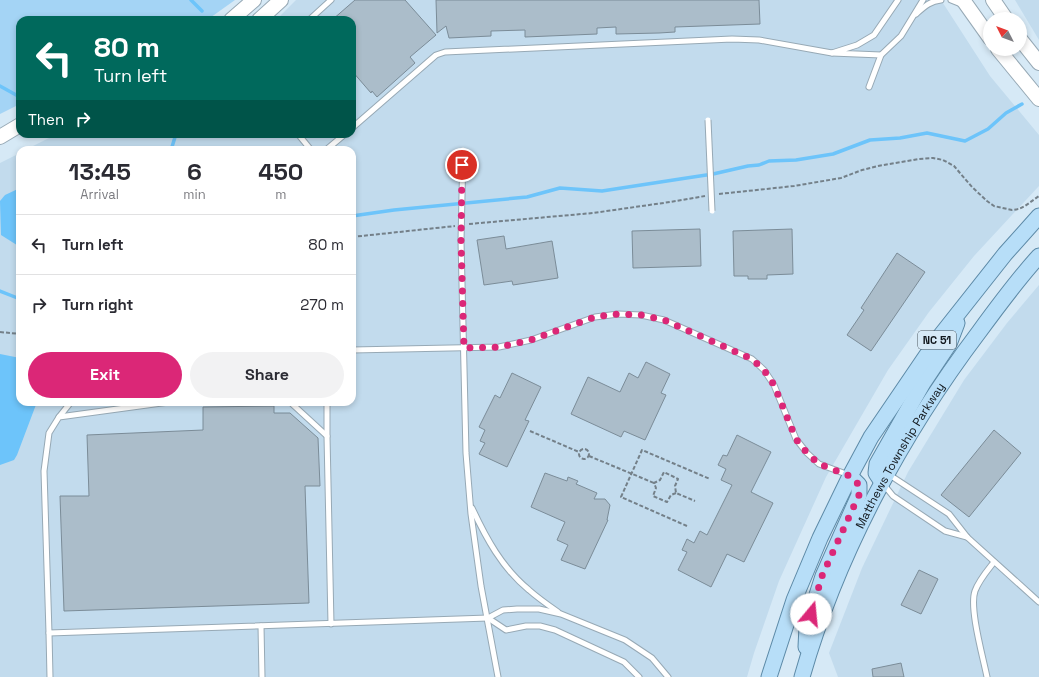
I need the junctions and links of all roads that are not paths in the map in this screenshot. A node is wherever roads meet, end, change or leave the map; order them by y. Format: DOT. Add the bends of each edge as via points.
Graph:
graph roads {
  1 [pos="254,0"];
  2 [pos="282,0"];
  3 [pos="331,0"];
  4 [pos="898,0"];
  5 [pos="923,0"];
  6 [pos="941,0"];
  7 [pos="951,0"];
  8 [pos="994,0"];
  9 [pos="965,3"];
  10 [pos="1002,12"];
  11 [pos="236,16"];
  12 [pos="264,16"];
  13 [pos="313,16"];
  14 [pos="912,17"];
  15 [pos="983,28"];
  16 [pos="1027,48"];
  17 [pos="832,52"];
  18 [pos="882,54"];
  19 [pos="1004,56"];
  20 [pos="1039,63"];
  21 [pos="869,87"];
  22 [pos="1039,99"];
  23 [pos="708,120"];
  24 [pos="356,125"];
  25 [pos="16,127"];
  26 [pos="0,137"];
  27 [pos="302,138"];
  28 [pos="340,138"];
  29 [pos="308,146"];
  30 [pos="331,146"];
  31 [pos="463,150"];
  32 [pos="712,211"];
  33 [pos="1039,216"];
  34 [pos="1039,256"];
  35 [pos="962,308"];
  36 [pos="464,348"];
  37 [pos="356,350"];
  38 [pos="68,406"];
  39 [pos="140,406"];
  40 [pos="294,406"];
  41 [pos="327,406"];
  42 [pos="59,417"];
  43 [pos="327,436"];
  44 [pos="850,476"];
  45 [pos="884,478"];
  46 [pos="470,505"];
  47 [pos="967,537"];
  48 [pos="994,562"];
  49 [pos="1039,602"];
  50 [pos="560,614"];
  51 [pos="488,618"];
  52 [pos="331,624"];
  53 [pos="260,626"];
  54 [pos="49,633"];
  55 [pos="804,670"];
  56 [pos="50,677"];
  57 [pos="262,677"];
  58 [pos="498,677"];
  59 [pos="639,677"];
  60 [pos="668,677"];
  61 [pos="769,677"];
  62 [pos="986,677"];
  1 -- 11 [label="street"];
  2 -- 12 [label="street"];
  3 -- 13 [label="lane"];
  4 -- 17 [label="lane" via="874,35 857,45"];
  5 -- 14 [label="lane"];
  6 -- 14 [label="lane" via="927,5"];
  7 -- 9 [label="lane"];
  8 -- 10 [label="street"];
  9 -- 15 [label="street"];
  14 -- 18 [label="lane" via="901,36"];
  16 -- 20 [label="street"];
  17 -- 18 [label="lane"];
  17 -- 24 [label="lane" via="759,40 732,39 445,52 436,55"];
  18 -- 21 [label="lane"];
  19 -- 22 [label="street"];
  23 -- 32 [label="lane, bridge"];
  25 -- 26 [label="street"];
  27 -- 29 [label="lane"];
  28 -- 30 [label="lane"];
  31 -- 36 [label="lane, bridge" via="461,241"];
  33 -- 35 [label="main road, NC 51" via="1004,254"];
  34 -- 45 [label="main road, Matthews Township Parkway / NC 51" via="960,356"];
  35 -- 44 [label="main road, NC 51" via="871,437"];
  35 -- 45 [label="main road" via="949,344 923,383 877,464 876,473"];
  36 -- 37 [label="lane"];
  36 -- 44 [label="lane" via="500,347 531,340 595,317 618,314 664,320 752,359 764,370 774,385 796,439 807,453 819,464"];
  36 -- 46 [label="lane" via="466,453"];
  38 -- 42 [label="lane"];
  39 -- 42 [label="lane"];
  40 -- 43 [label="lane"];
  41 -- 43 [label="lane"];
  42 -- 54 [label="lane" via="48,433 44,471"];
  43 -- 52 [label="lane"];
  44 -- 55 [label="main road" via="859,485 859,495 822,576 807,626"];
  44 -- 61 [label="main road, NC 51" via="794,600"];
  45 -- 47 [label="lane" via="949,514"];
  45 -- 47 [label="lane" via="892,496 945,531"];
  45 -- 55 [label="main road, Matthews Township Parkway / NC 51" via="848,551"];
  46 -- 50 [label="lane" via="486,538 512,574 528,590"];
  46 -- 51 [label="lane"];
  47 -- 48 [label="lane"];
  48 -- 49 [label="lane"];
  48 -- 62 [label="lane" via="978,582 972,604"];
  50 -- 51 [label="lane" via="539,609 517,609 503,610"];
  50 -- 60 [label="lane" via="626,640 652,658"];
  51 -- 52 [label="lane"];
  51 -- 58 [label="lane"];
  51 -- 59 [label="lane" via="506,630 526,626 555,630 624,662"];
  52 -- 53 [label="lane"];
  53 -- 54 [label="lane"];
  53 -- 57 [label="lane"];
  54 -- 56 [label="lane"];
}
